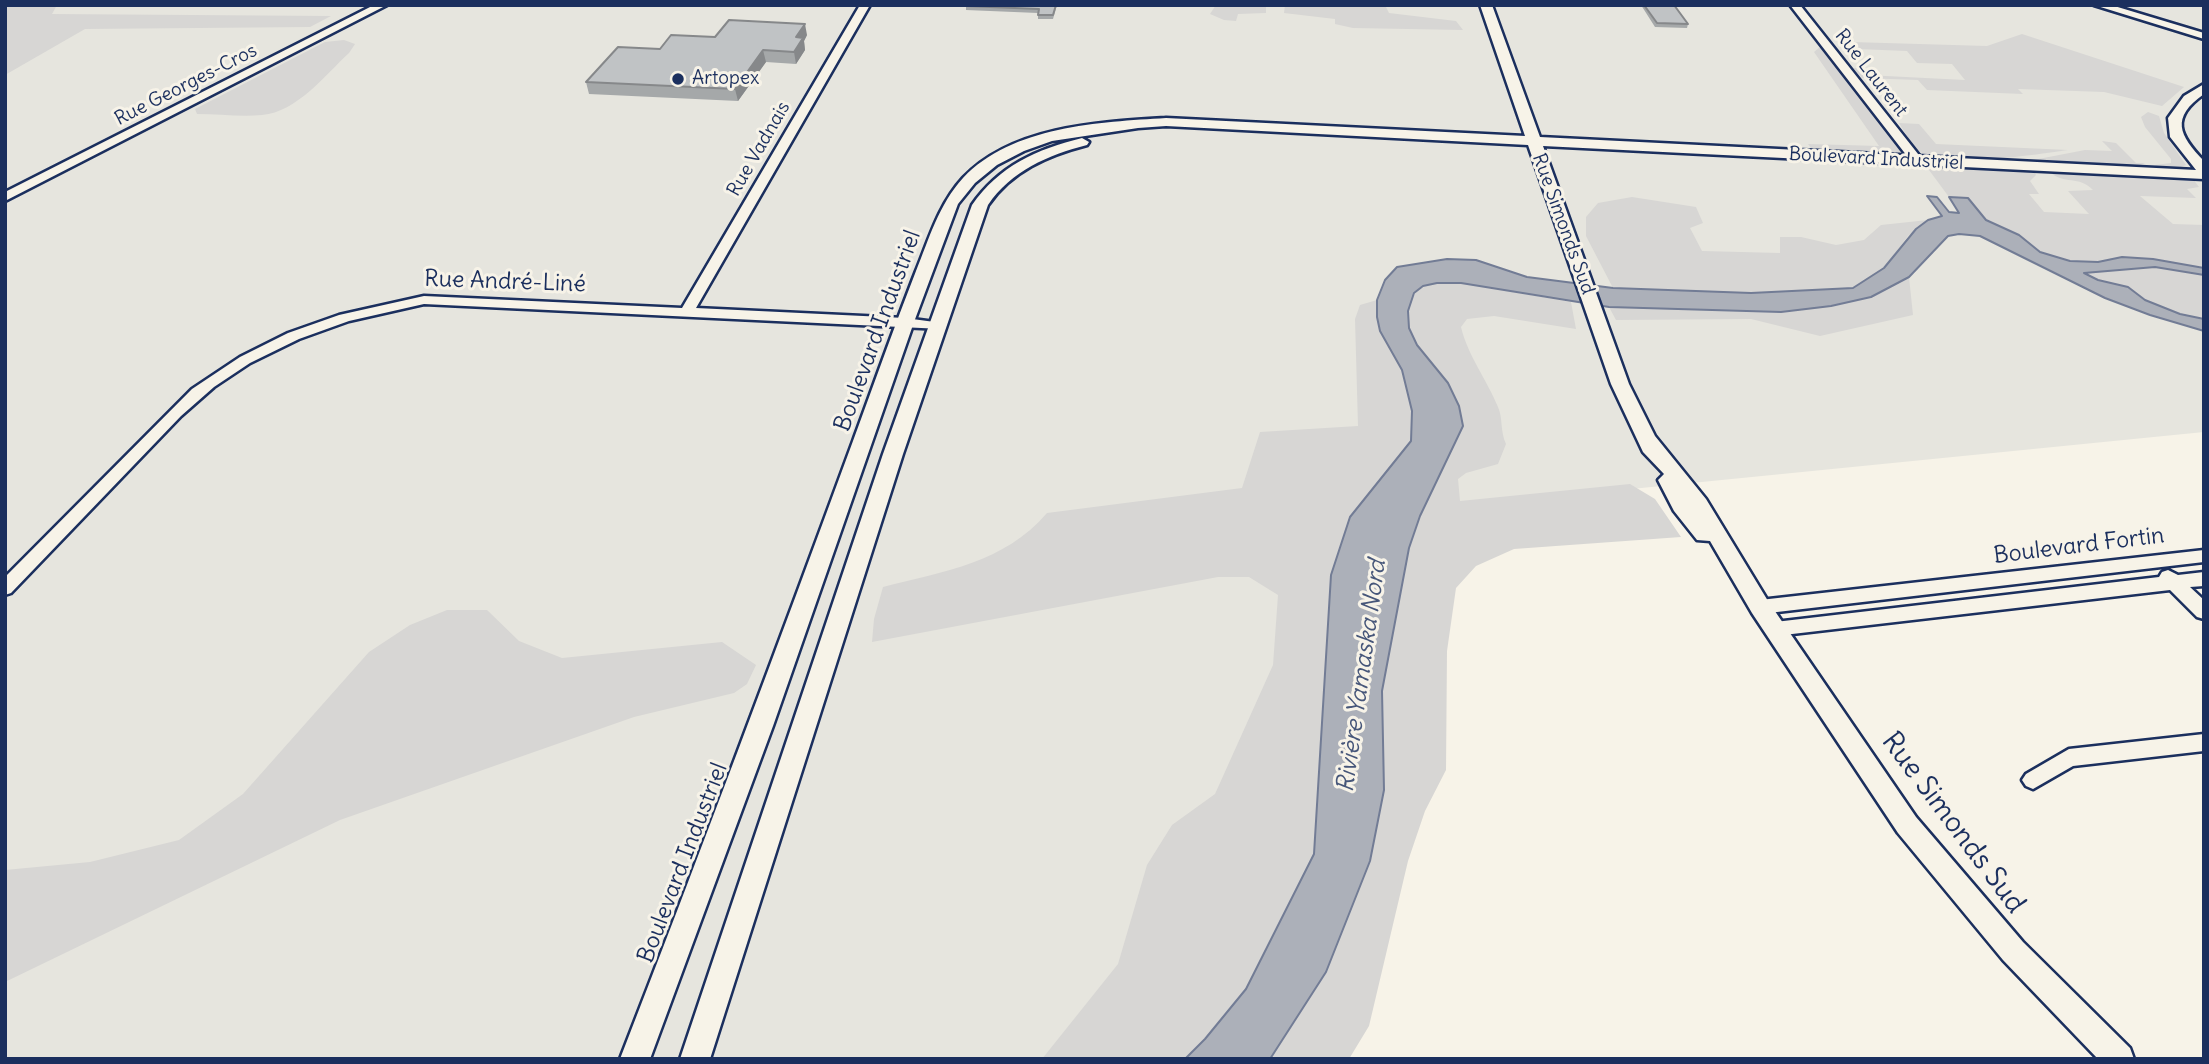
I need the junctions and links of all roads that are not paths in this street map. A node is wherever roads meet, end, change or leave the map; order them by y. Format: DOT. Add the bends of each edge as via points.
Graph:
graph roads {
  1 [pos="382,5"];
  2 [pos="865,5"];
  3 [pos="1486,5"];
  4 [pos="1795,5"];
  5 [pos="2099,5"];
  6 [pos="2204,36"];
  7 [pos="2204,88"];
  8 [pos="1538,143"];
  9 [pos="1918,162"];
  10 [pos="2204,172"];
  11 [pos="5,197"];
  12 [pos="687,312"];
  13 [pos="905,322"];
  14 [pos="937,326"];
  15 [pos="2204,556"];
  16 [pos="2152,562"];
  17 [pos="2204,579"];
  18 [pos="2173,582"];
  19 [pos="1959,584"];
  20 [pos="5,588"];
  21 [pos="1978,605"];
  22 [pos="2204,612"];
  23 [pos="1767,618"];
  24 [pos="2204,742"];
  25 [pos="2033,780"];
  26 [pos="635,1059"];
  27 [pos="695,1059"];
  28 [pos="2119,1059"];
  1 -- 11 [label="street, Rue Georges-Cros"];
  2 -- 12 [label="street, Rue Vadnais"];
  3 -- 8 [label="street, Rue Simonds Sud"];
  4 -- 9 [label="street, Rue Laurent"];
  5 -- 6 [label="street"];
  7 -- 10 [label="street" via="2177,110 2173,131"];
  8 -- 9 [label="street, Boulevard Industriel"];
  8 -- 13 [label="street, Boulevard Industriel" via="1166,122 1066,132 1021,148 961,186"];
  8 -- 14 [label="street, Boulevard Industriel" via="1144,133 1077,143 1006,174 987,193"];
  8 -- 23 [label="street, Rue Simonds Sud" via="1620,384 1647,439 1699,504"];
  9 -- 10 [label="street, Boulevard Industriel"];
  12 -- 13 [label="street, Rue André-Liné"];
  12 -- 20 [label="street, Rue André-Liné" via="424,300 371,309 319,325 219,376 177,411"];
  13 -- 14 [label="street, Rue André-Liné"];
  13 -- 26 [label="street, Boulevard Industriel" via="761,726"];
  14 -- 27 [label="street, Boulevard Industriel"];
  15 -- 16 [label="street, Boulevard Fortin"];
  16 -- 18 [label="street"];
  16 -- 19 [label="street, Boulevard Fortin"];
  17 -- 18 [label="street, Boulevard Fortin"];
  18 -- 21 [label="street, Boulevard Fortin"];
  18 -- 22 [label="street"];
  19 -- 21 [label="street"];
  19 -- 23 [label="street, Boulevard Fortin"];
  21 -- 23 [label="street, Boulevard Fortin"];
  23 -- 28 [label="street, Rue Simonds Sud" via="1908,825 1953,883"];
  24 -- 25 [label="street" via="2069,758"];
}
